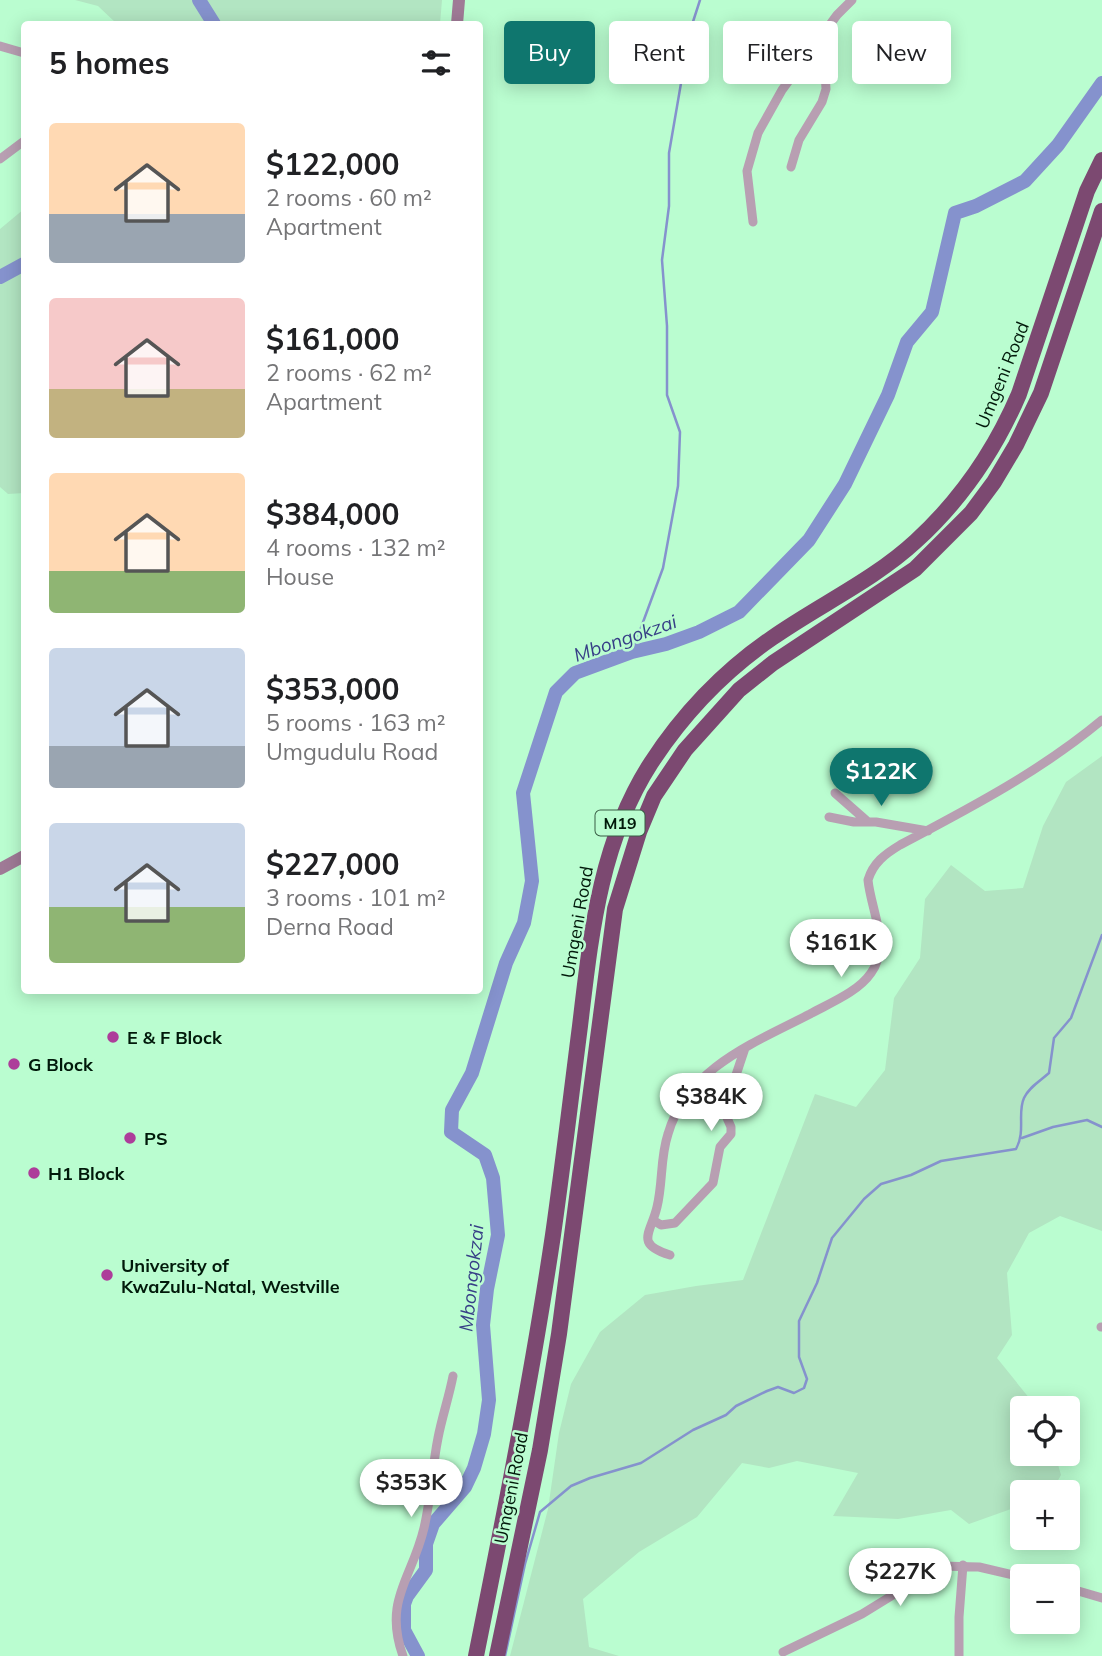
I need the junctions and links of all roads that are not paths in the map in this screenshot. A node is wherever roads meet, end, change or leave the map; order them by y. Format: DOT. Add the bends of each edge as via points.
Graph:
graph roads {
  1 [pos="459,0"];
  2 [pos="852,0"];
  3 [pos="457,21"];
  4 [pos="833,21"];
  5 [pos="0,46"];
  6 [pos="21,52"];
  7 [pos="788,84"];
  8 [pos="826,84"];
  9 [pos="21,143"];
  10 [pos="0,159"];
  11 [pos="1102,160"];
  12 [pos="791,167"];
  13 [pos="1102,211"];
  14 [pos="752,222"];
  15 [pos="1102,720"];
  16 [pos="835,793"];
  17 [pos="829,817"];
  18 [pos="868,822"];
  19 [pos="928,831"];
  20 [pos="21,858"];
  21 [pos="0,869"];
  22 [pos="745,1048"];
  23 [pos="653,1220"];
  24 [pos="670,1255"];
  25 [pos="453,1376"];
  26 [pos="963,1565"];
  27 [pos="1010,1575"];
  28 [pos="1080,1592"];
  29 [pos="1102,1598"];
  30 [pos="783,1653"];
  31 [pos="403,1656"];
  32 [pos="476,1656"];
  33 [pos="497,1656"];
  34 [pos="959,1656"];
  1 -- 3 [label="street"];
  2 -- 4 [label="street"];
  5 -- 6 [label="street"];
  7 -- 14 [label="street" via="758,133 747,171"];
  8 -- 12 [label="street" via="822,102"];
  9 -- 10 [label="street"];
  11 -- 32 [label="highway, Umgeni Road / M19" via="1082,204 1019,394 972,480 914,543 772,638 704,695 652,762 618,826 597,902 538,1331"];
  13 -- 33 [label="highway, Umgeni Road / M19" via="1041,393 995,482 915,569 739,690 685,750 654,796 615,909 559,1334"];
  15 -- 19 [label="street" via="1021,778"];
  16 -- 18 [label="street"];
  17 -- 18 [label="street"];
  18 -- 19 [label="street"];
  19 -- 22 [label="street" via="889,852 870,871 881,948 869,976 839,998"];
  20 -- 21 [label="street"];
  22 -- 23 [label="street" via="711,1069 678,1111 663,1150"];
  22 -- 23 [label="street" via="724,1111 731,1134 720,1147 714,1181 675,1223 661,1225"];
  23 -- 24 [label="street" via="647,1234 650,1245"];
  25 -- 31 [label="street" via="438,1436 424,1530 396,1611"];
  26 -- 27 [label="street"];
  26 -- 30 [label="street" via="935,1569 862,1614"];
  26 -- 34 [label="street"];
  28 -- 29 [label="street"];
}
